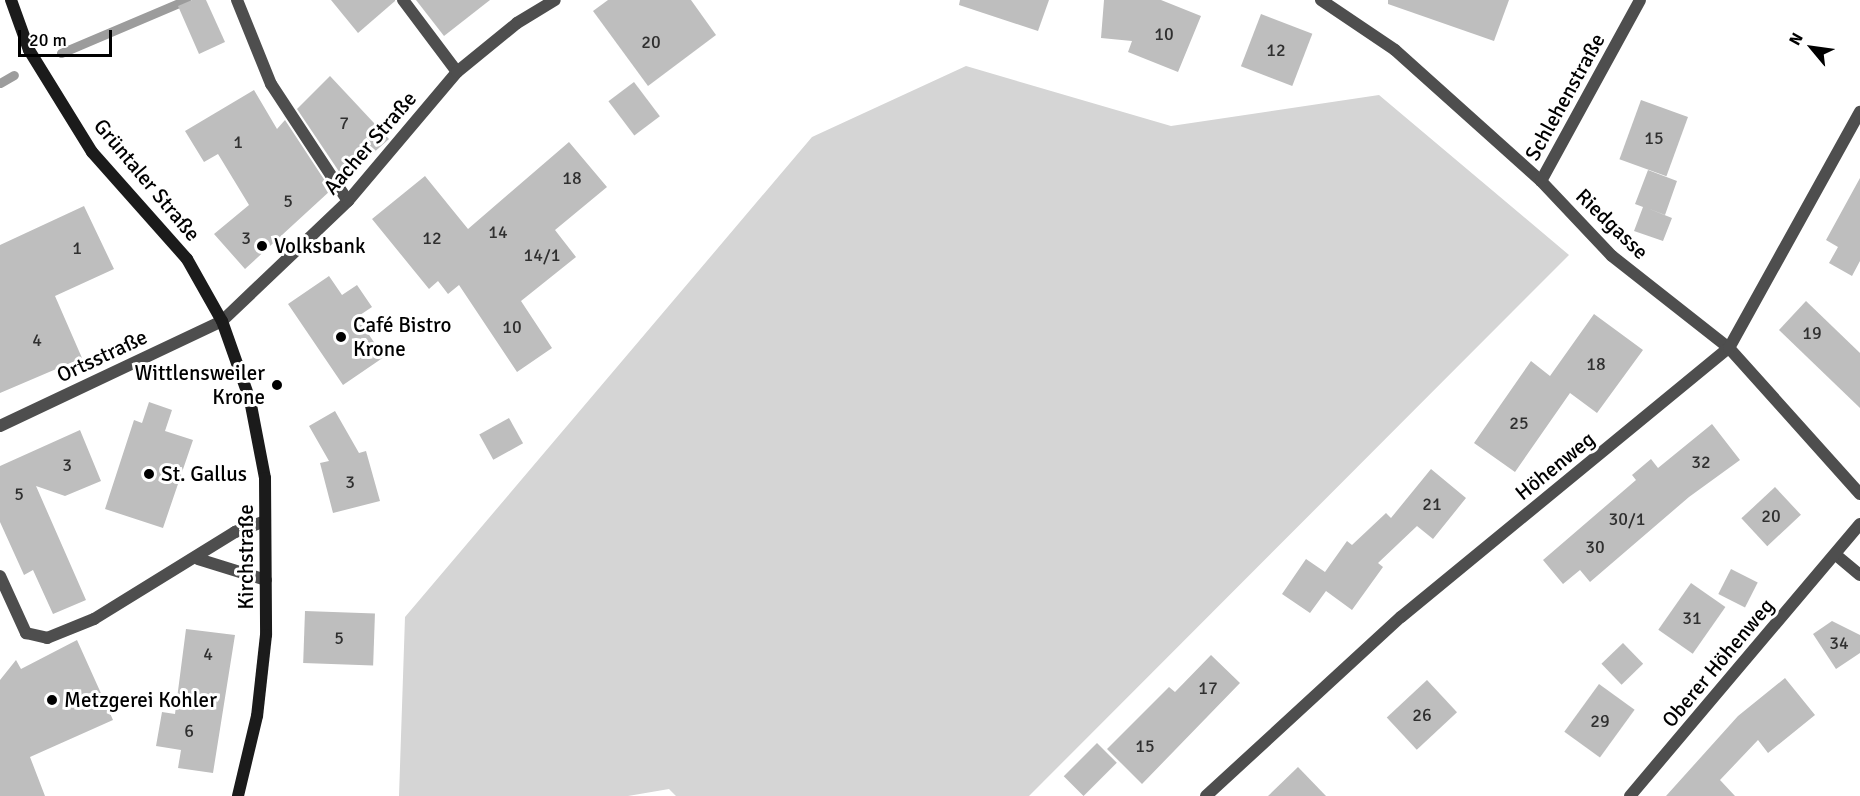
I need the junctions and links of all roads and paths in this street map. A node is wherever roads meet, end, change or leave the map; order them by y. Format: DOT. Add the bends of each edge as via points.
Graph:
graph roads {
  1 [pos="11,0"];
  2 [pos="237,0"];
  3 [pos="403,0"];
  4 [pos="555,0"];
  5 [pos="1321,0"];
  6 [pos="1640,0"];
  7 [pos="457,72"];
  8 [pos="1860,112"];
  9 [pos="1541,181"];
  10 [pos="348,201"];
  11 [pos="222,321"];
  12 [pos="1730,348"];
  13 [pos="1,422"];
  14 [pos="1860,494"];
  15 [pos="265,521"];
  16 [pos="1860,524"];
  17 [pos="1836,555"];
  18 [pos="198,559"];
  19 [pos="1860,575"];
  20 [pos="0,576"];
  21 [pos="266,580"];
  22 [pos="238,796"];
  23 [pos="1206,796"];
  24 [pos="1630,796"];
  1 -- 11 [label="street, Grüntaler Straße" via="29,50 92,152 187,259"];
  2 -- 10 [label="street" via="271,84"];
  3 -- 7 [label="street"];
  4 -- 7 [label="street, Aacher Straße" via="517,23"];
  5 -- 9 [label="street, Riedgasse" via="1395,50"];
  6 -- 9 [label="street, Schlehenstraße"];
  7 -- 10 [label="street, Aacher Straße"];
  8 -- 12 [label="street, Höhenweg"];
  9 -- 12 [label="street, Riedgasse" via="1612,256"];
  10 -- 11 [label="street, Aacher Straße"];
  11 -- 13 [label="street, Ortsstraße"];
  11 -- 15 [label="street, Kirchstraße" via="258,432"];
  12 -- 14 [label="street, Riedgasse"];
  12 -- 23 [label="street, Höhenweg" via="1401,617"];
  15 -- 18 [label="street" via="235,532"];
  15 -- 21 [label="street, Kirchstraße"];
  16 -- 17 [label="street, Oberer Höhenweg"];
  17 -- 19 [label="street"];
  17 -- 24 [label="street, Oberer Höhenweg"];
  18 -- 20 [label="street" via="94,620 47,638 26,633"];
  18 -- 21 [label="street"];
  21 -- 22 [label="street, Kirchstraße" via="257,716"];
}
